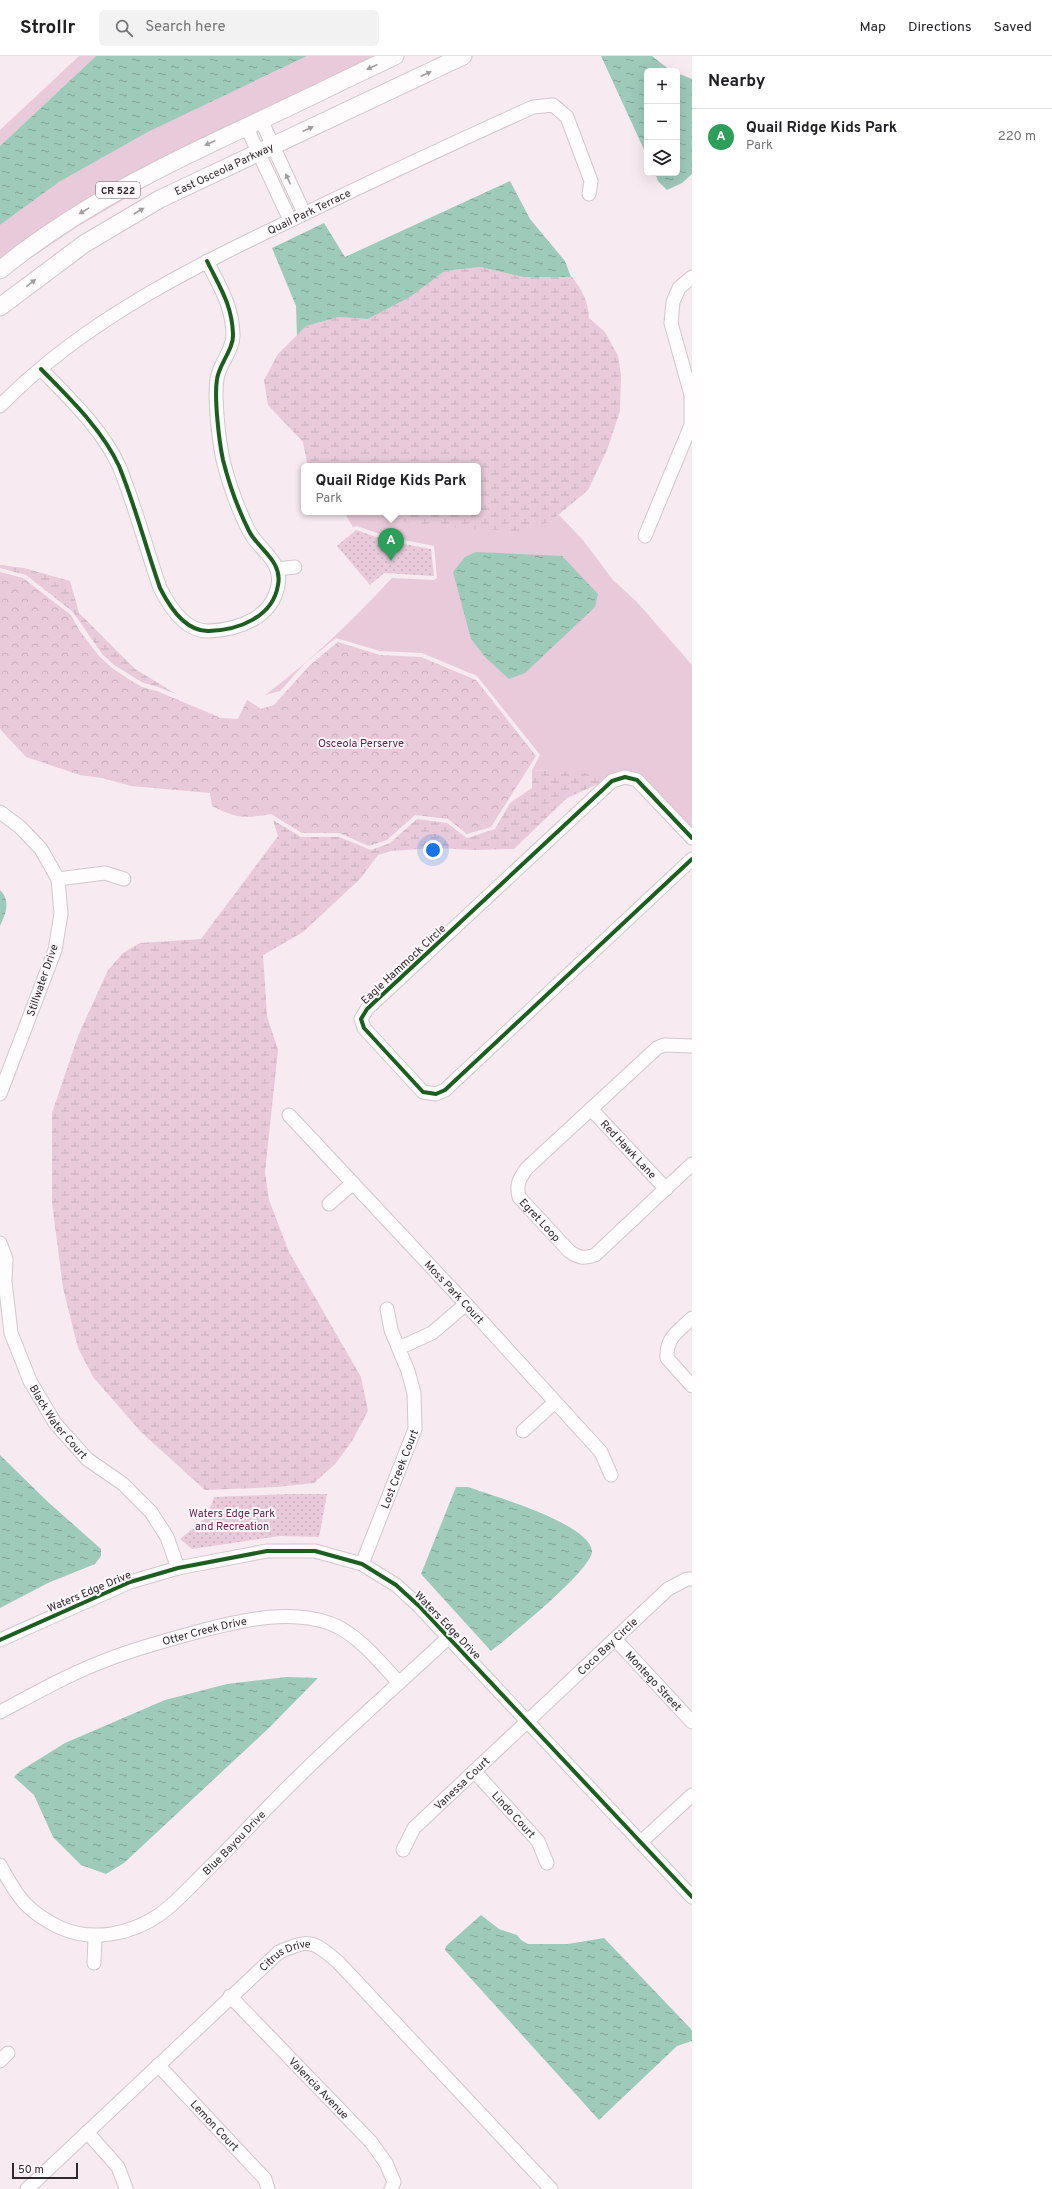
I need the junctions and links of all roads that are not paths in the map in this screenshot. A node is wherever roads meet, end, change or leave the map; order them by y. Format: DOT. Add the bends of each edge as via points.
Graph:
graph roads {
  1 [pos="395,56"];
  2 [pos="463,56"];
  3 [pos="253,123"];
  4 [pos="265,148"];
  5 [pos="589,194"];
  6 [pos="304,214"];
  7 [pos="290,220"];
  8 [pos="207,261"];
  9 [pos="0,270"];
  10 [pos="692,276"];
  11 [pos="0,307"];
  12 [pos="41,369"];
  13 [pos="691,395"];
  14 [pos="0,406"];
  15 [pos="645,536"];
  16 [pos="295,567"];
  17 [pos="277,569"];
  18 [pos="0,812"];
  19 [pos="692,838"];
  20 [pos="692,859"];
  21 [pos="58,879"];
  22 [pos="124,879"];
  23 [pos="692,1046"];
  24 [pos="0,1094"];
  25 [pos="590,1109"];
  26 [pos="289,1115"];
  27 [pos="692,1164"];
  28 [pos="353,1183"];
  29 [pos="666,1189"];
  30 [pos="329,1204"];
  31 [pos="0,1243"];
  32 [pos="466,1304"];
  33 [pos="387,1309"];
  34 [pos="692,1318"];
  35 [pos="6,1335"];
  36 [pos="399,1348"];
  37 [pos="692,1386"];
  38 [pos="556,1402"];
  39 [pos="523,1431"];
  40 [pos="611,1475"];
  41 [pos="362,1564"];
  42 [pos="178,1568"];
  43 [pos="692,1579"];
  44 [pos="449,1637"];
  45 [pos="615,1639"];
  46 [pos="0,1640"];
  47 [pos="400,1683"];
  48 [pos="0,1712"];
  49 [pos="527,1721"];
  50 [pos="692,1722"];
  51 [pos="474,1771"];
  52 [pos="692,1795"];
  53 [pos="641,1842"];
  54 [pos="403,1850"];
  55 [pos="547,1863"];
  56 [pos="0,1865"];
  57 [pos="692,1897"];
  58 [pos="96,1937"];
  59 [pos="94,1963"];
  60 [pos="230,1996"];
  61 [pos="158,2065"];
  62 [pos="87,2132"];
  63 [pos="126,2188"];
  64 [pos="27,2189"];
  65 [pos="268,2189"];
  66 [pos="391,2189"];
  67 [pos="551,2189"];
  1 -- 3 [label="main road, CR 522, one-way"];
  4 -- 2 [label="main road, East Osceola Parkway / CR 522, one-way"];
  3 -- 4 [label="street"];
  3 -- 9 [label="main road, CR 522, one-way" via="121,188 74,217"];
  6 -- 4 [label="street, one-way"];
  4 -- 7 [label="street"];
  11 -- 4 [label="main road, East Osceola Parkway / CR 522, one-way" via="48,269 122,221 181,188"];
  5 -- 6 [label="street, Quail Park Terrace" via="591,181 567,117 553,105 533,107"];
  6 -- 7 [label="street, Quail Park Terrace"];
  7 -- 8 [label="street, Quail Park Terrace"];
  8 -- 12 [label="street, Quail Park Terrace" via="114,313"];
  8 -- 17 [label="street" via="230,307 233,336 217,378 223,460 250,533"];
  10 -- 13 [label="street" via="679,288 673,302 671,323"];
  12 -- 14 [label="street, Quail Park Terrace"];
  12 -- 17 [label="street" via="105,442 118,466 160,588 168,605 186,623 207,631 234,628 256,619 275,599 279,583"];
  13 -- 15 [label="street" via="691,425"];
  16 -- 17 [label="street"];
  18 -- 21 [label="street, Stillwater Drive" via="32,838"];
  19 -- 20 [label="street, Eagle Hammock Circle" via="637,780 625,777 612,781 367,1009 361,1019 364,1028 423,1092 436,1094 446,1090"];
  21 -- 22 [label="street" via="105,873"];
  21 -- 24 [label="street, Stillwater Drive" via="61,914 55,950"];
  23 -- 25 [label="street, Egret Loop" via="664,1045 657,1048"];
  25 -- 29 [label="street, Red Hawk Lane"];
  25 -- 29 [label="street, Egret Loop" via="527,1168 516,1186 519,1197 569,1251 577,1257 595,1255"];
  26 -- 28 [label="street, Moss Park Court"];
  27 -- 29 [label="street, Egret Loop"];
  28 -- 30 [label="street"];
  28 -- 32 [label="street, Moss Park Court"];
  31 -- 35 [label="street, Black Water Court" via="6,1259"];
  32 -- 36 [label="street" via="432,1333"];
  32 -- 38 [label="street, Moss Park Court"];
  33 -- 36 [label="street, Lost Creek Court" via="390,1330"];
  34 -- 37 [label="street" via="669,1340 667,1350 667,1358"];
  35 -- 42 [label="street, Black Water Court" via="55,1423 87,1459 123,1484 151,1512 167,1537"];
  36 -- 41 [label="street, Lost Creek Court" via="414,1393 415,1429"];
  38 -- 39 [label="street"];
  38 -- 40 [label="street, Moss Park Court" via="601,1452"];
  41 -- 42 [label="street, Waters Edge Drive" via="314,1551 267,1551"];
  41 -- 44 [label="street, Waters Edge Drive" via="396,1585"];
  42 -- 46 [label="street, Waters Edge Drive" via="130,1582"];
  43 -- 45 [label="street, Coco Bay Circle" via="668,1589"];
  44 -- 47 [label="street, Blue Bayou Drive"];
  44 -- 49 [label="street, Waters Edge Drive"];
  45 -- 49 [label="street, Coco Bay Circle"];
  45 -- 50 [label="street, Montego Street"];
  47 -- 48 [label="street, Otter Creek Drive" via="363,1644 331,1623 302,1616 239,1621 146,1646 62,1680"];
  47 -- 58 [label="street, Blue Bayou Drive" via="279,1796 241,1837 158,1916 128,1930"];
  49 -- 51 [label="street, Vanessa Court"];
  49 -- 53 [label="street, Waters Edge Drive"];
  51 -- 54 [label="street, Vanessa Court" via="414,1828"];
  51 -- 55 [label="street, Lindo Court" via="538,1841"];
  52 -- 53 [label="street"];
  53 -- 57 [label="street, Waters Edge Drive"];
  56 -- 58 [label="street, Blue Bayou Drive" via="15,1893 41,1918 70,1932"];
  58 -- 59 [label="street"];
  60 -- 61 [label="street, Citrus Drive"];
  60 -- 66 [label="street, Valencia Avenue" via="371,2142 386,2163 394,2182"];
  60 -- 67 [label="street, Citrus Drive" via="278,1952 301,1943 318,1945 338,1962"];
  61 -- 62 [label="street, Citrus Drive"];
  61 -- 65 [label="street, Lemon Court" via="265,2179"];
  62 -- 63 [label="street" via="118,2167"];
  62 -- 64 [label="street, Citrus Drive"];
}
